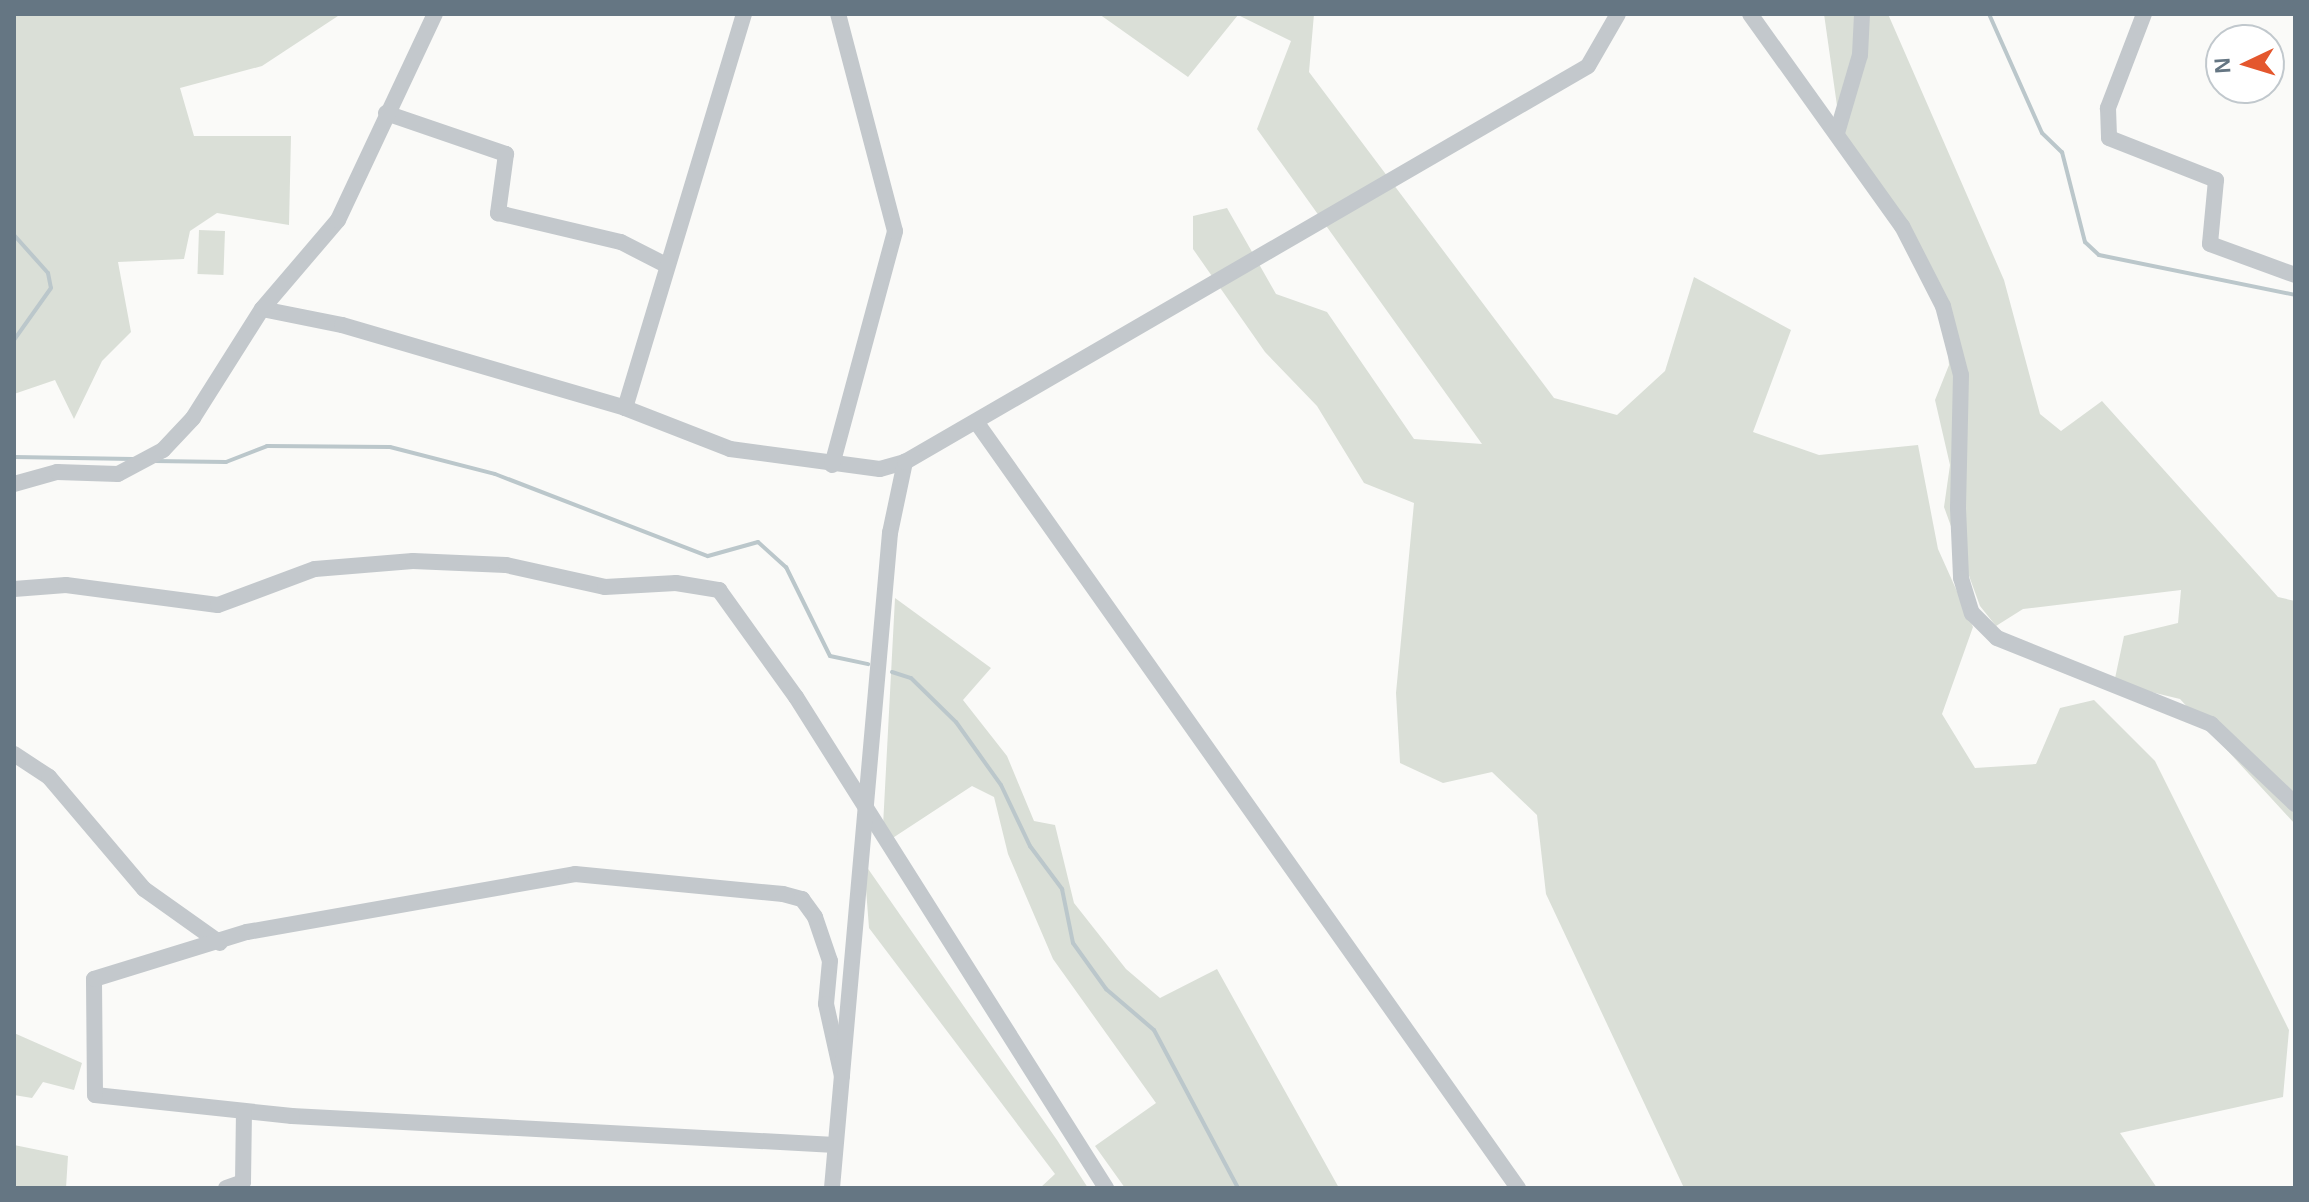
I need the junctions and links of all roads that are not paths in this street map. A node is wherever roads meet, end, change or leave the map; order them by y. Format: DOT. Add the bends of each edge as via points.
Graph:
graph roads {
  1 [pos="435,14"];
  2 [pos="744,14"];
  3 [pos="838,14"];
  4 [pos="1618,14"];
  5 [pos="1750,14"];
  6 [pos="1862,14"];
  7 [pos="2144,14"];
  8 [pos="386,113"];
  9 [pos="1837,133"];
  10 [pos="664,264"];
  11 [pos="2295,275"];
  12 [pos="262,309"];
  13 [pos="625,408"];
  14 [pos="977,423"];
  15 [pos="905,462"];
  16 [pos="832,465"];
  17 [pos="14,484"];
  18 [pos="14,589"];
  19 [pos="14,754"];
  20 [pos="2295,804"];
  21 [pos="869,811"];
  22 [pos="220,943"];
  23 [pos="842,1076"];
  24 [pos="244,1112"];
  25 [pos="835,1145"];
  26 [pos="226,1188"];
  27 [pos="832,1188"];
  28 [pos="1106,1188"];
  29 [pos="1518,1188"];
  1 -- 8 [label="street"];
  2 -- 10 [label="street"];
  3 -- 16 [label="street" via="895,231"];
  4 -- 14 [label="street" via="1588,66"];
  5 -- 9 [label="street"];
  6 -- 9 [label="street" via="1860,55"];
  7 -- 11 [label="street" via="2108,108 2109,138 2216,180 2210,244"];
  8 -- 10 [label="street" via="506,154 498,213 621,242"];
  8 -- 12 [label="street" via="325,242"];
  9 -- 20 [label="street" via="1902,226 1943,306 1961,375 1958,522 1961,578 1972,613 1997,638 2211,724"];
  10 -- 13 [label="street"];
  12 -- 13 [label="street"];
  12 -- 17 [label="street" via="212,395 155,454 118,474 57,472"];
  13 -- 16 [label="street" via="730,449"];
  14 -- 15 [label="street"];
  14 -- 29 [label="street"];
  15 -- 16 [label="street" via="880,469"];
  15 -- 21 [label="street" via="890,533"];
  18 -- 21 [label="street" via="66,585 218,605 315,569 413,561 506,565 605,587 703,585 735,603"];
  19 -- 22 [label="street" via="49,777 144,889"];
  21 -- 23 [label="street"];
  21 -- 28 [label="street"];
  22 -- 23 [label="street" via="247,932 575,874 783,894 802,899 815,917 830,961 826,1004"];
  22 -- 24 [label="street" via="94,979 95,1095"];
  23 -- 25 [label="street"];
  24 -- 25 [label="street"];
  24 -- 26 [label="street" via="243,1182"];
  25 -- 27 [label="street"];
}
